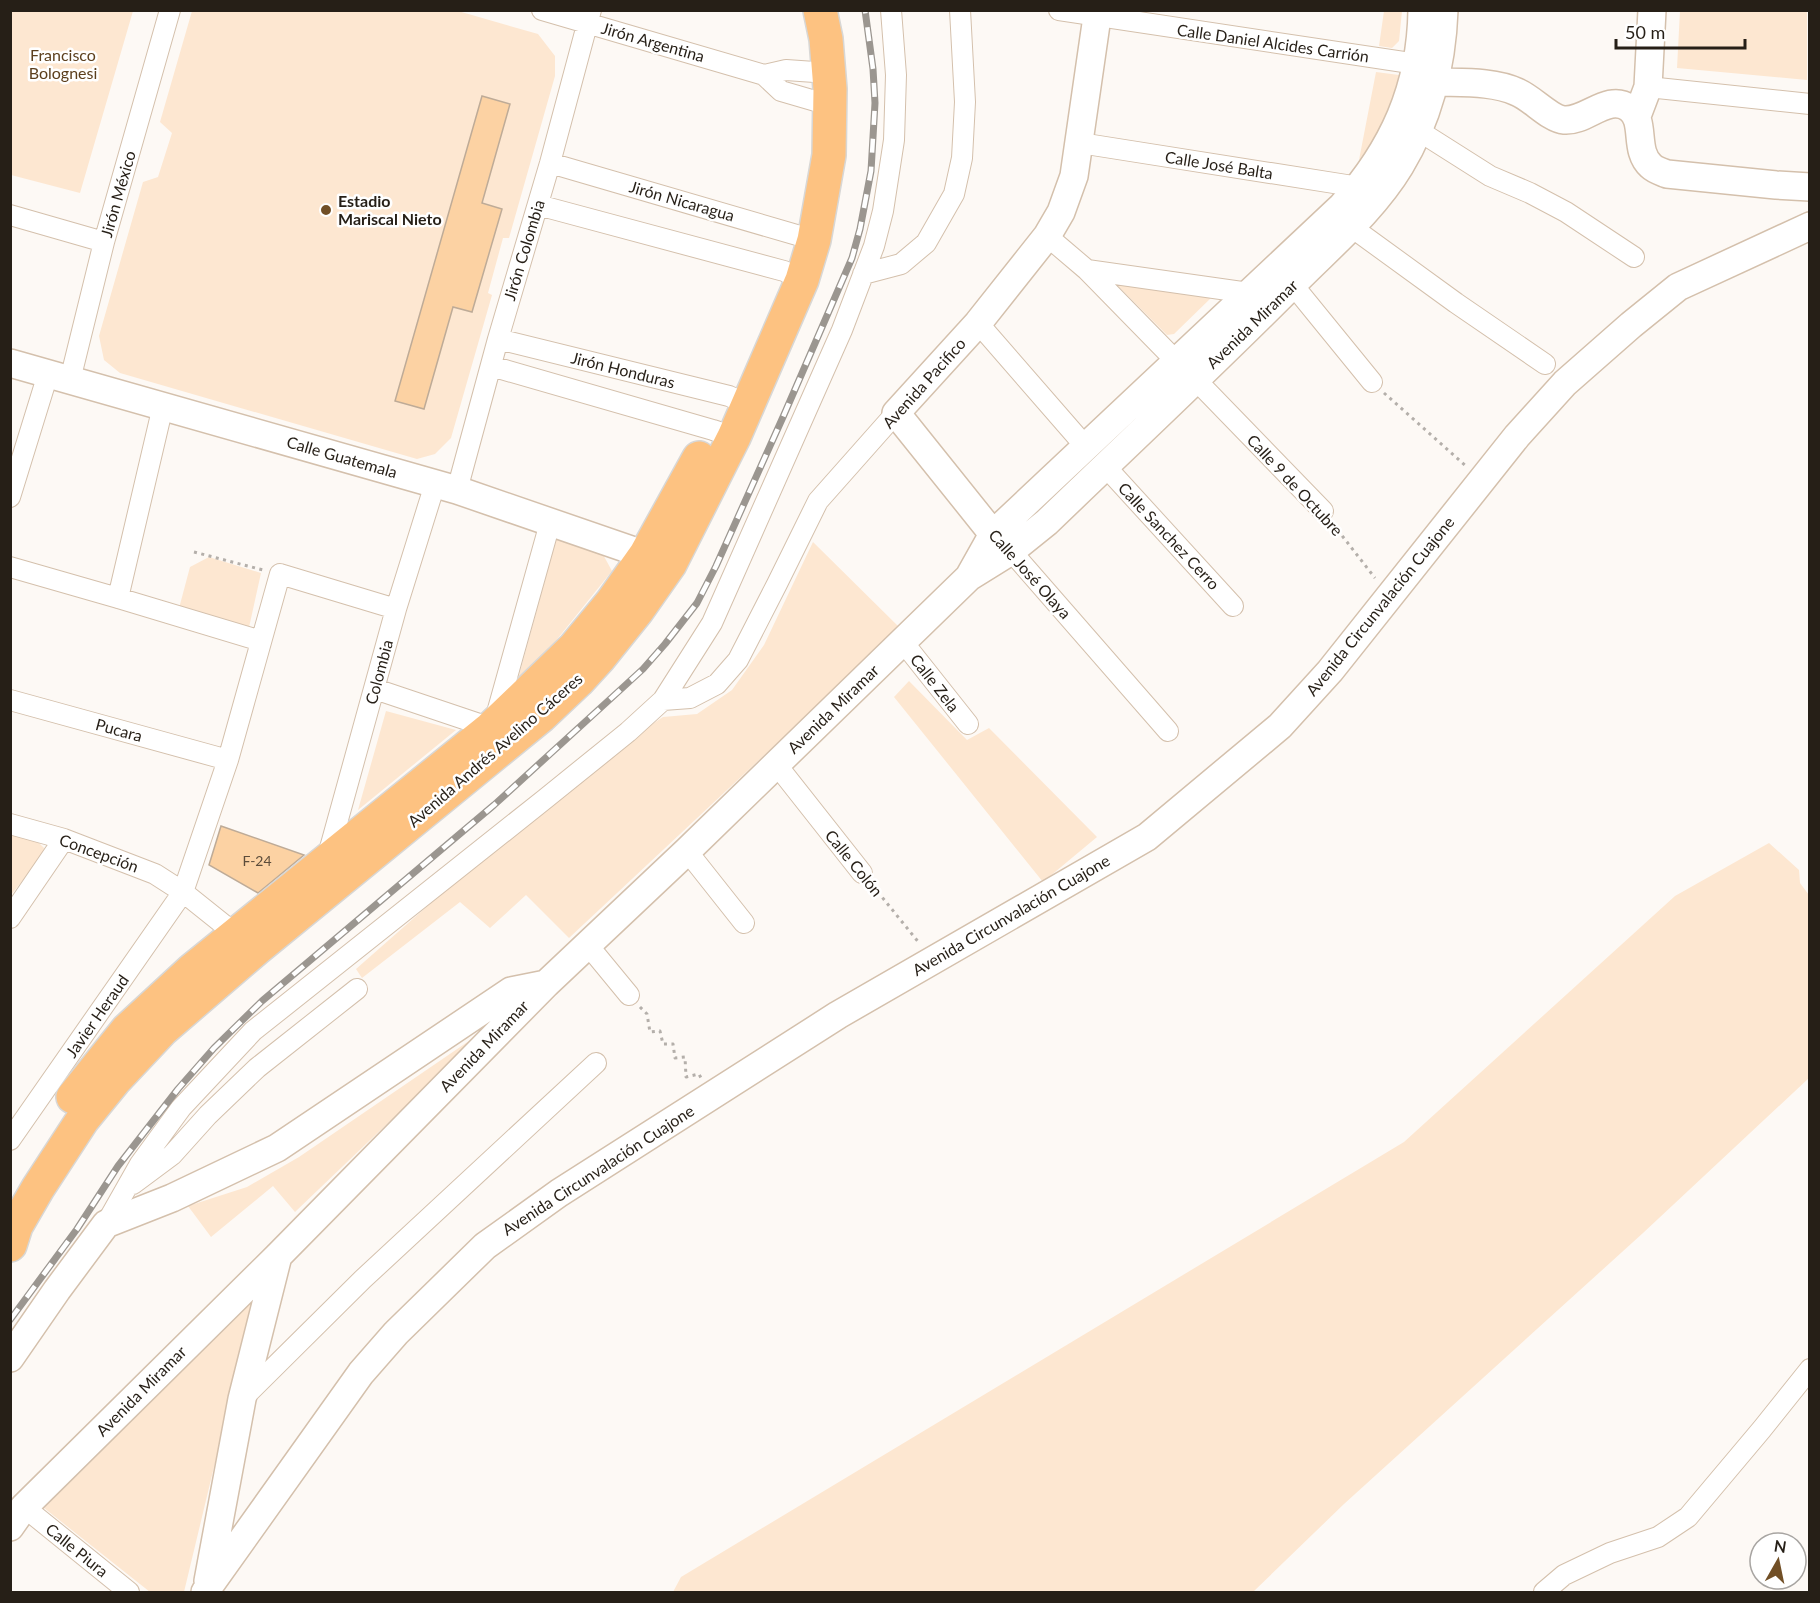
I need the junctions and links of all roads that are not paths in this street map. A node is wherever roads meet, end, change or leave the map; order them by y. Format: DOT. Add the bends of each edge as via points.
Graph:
graph roads {
  1 [pos="170,10"];
  2 [pos="542,10"];
  3 [pos="802,10"];
  4 [pos="820,10"];
  5 [pos="891,10"];
  6 [pos="960,10"];
  7 [pos="1059,10"];
  8 [pos="1422,10"];
  9 [pos="1444,10"];
  10 [pos="1652,10"];
  11 [pos="1098,14"];
  12 [pos="589,17"];
  13 [pos="1426,73"];
  14 [pos="1648,87"];
  15 [pos="820,88"];
  16 [pos="1809,104"];
  17 [pos="1637,116"];
  18 [pos="1419,131"];
  19 [pos="1080,143"];
  20 [pos="550,163"];
  21 [pos="1359,187"];
  22 [pos="1809,187"];
  23 [pos="538,205"];
  24 [pos="10,215"];
  25 [pos="1350,226"];
  26 [pos="1809,226"];
  27 [pos="1047,236"];
  28 [pos="804,237"];
  29 [pos="104,242"];
  30 [pos="1634,257"];
  31 [pos="1087,270"];
  32 [pos="863,274"];
  33 [pos="793,276"];
  34 [pos="1293,285"];
  35 [pos="1248,293"];
  36 [pos="978,322"];
  37 [pos="498,339"];
  38 [pos="1176,361"];
  39 [pos="10,363"];
  40 [pos="1545,364"];
  41 [pos="491,366"];
  42 [pos="59,377"];
  43 [pos="1195,380"];
  44 [pos="1372,382"];
  45 [pos="738,400"];
  46 [pos="163,406"];
  47 [pos="896,413"];
  48 [pos="723,434"];
  49 [pos="1085,446"];
  50 [pos="1105,466"];
  51 [pos="446,487"];
  52 [pos="10,497"];
  53 [pos="1323,511"];
  54 [pos="550,523"];
  55 [pos="1002,543"];
  56 [pos="658,559"];
  57 [pos="10,567"];
  58 [pos="118,598"];
  59 [pos="1233,606"];
  60 [pos="396,609"];
  61 [pos="261,641"];
  62 [pos="903,642"];
  63 [pos="375,689"];
  64 [pos="10,700"];
  65 [pos="663,700"];
  66 [pos="968,724"];
  67 [pos="492,727"];
  68 [pos="1168,730"];
  69 [pos="228,760"];
  70 [pos="776,764"];
  71 [pos="10,825"];
  72 [pos="64,839"];
  73 [pos="687,851"];
  74 [pos="326,860"];
  75 [pos="862,873"];
  76 [pos="183,892"];
  77 [pos="10,918"];
  78 [pos="744,923"];
  79 [pos="246,941"];
  80 [pos="587,944"];
  81 [pos="546,984"];
  82 [pos="357,989"];
  83 [pos="629,995"];
  84 [pos="596,1063"];
  85 [pos="10,1140"];
  86 [pos="126,1190"];
  87 [pos="10,1199"];
  88 [pos="106,1224"];
  89 [pos="10,1245"];
  90 [pos="278,1256"];
  91 [pos="10,1358"];
  92 [pos="1809,1369"];
  93 [pos="242,1399"];
  94 [pos="17,1517"];
  95 [pos="205,1592"];
  96 [pos="129,1593"];
  97 [pos="1544,1593"];
  1 -- 29 [label="street, Jirón México"];
  2 -- 12 [label="street, Jirón Argentina"];
  3 -- 15 [label="highway, Avenida Andrés Avelino Cáceres"];
  4 -- 15 [label="highway, Avenida Andrés Avelino Cáceres" via="826,39"];
  5 -- 32 [label="street" via="896,75 894,140 883,211"];
  6 -- 32 [label="street" via="965,102 962,158 954,194 926,243 901,264"];
  7 -- 11 [label="street, Calle Daniel Alcides Carrión"];
  8 -- 13 [label="main road, Avenida Miramar"];
  9 -- 13 [label="main road, Avenida Miramar" via="1440,56"];
  10 -- 14 [label="main road"];
  11 -- 13 [label="street, Calle Daniel Alcides Carrión"];
  11 -- 19 [label="main road, Avenida Pacifico"];
  12 -- 15 [label="street, Jirón Argentina" via="764,75 786,70"];
  12 -- 20 [label="street, Jirón Colombia"];
  13 -- 17 [label="main road, Calle Daniel Alcides Carrión" via="1516,91 1563,121 1619,104"];
  13 -- 18 [label="main road, Avenida Miramar"];
  13 -- 21 [label="main road, Avenida Miramar" via="1411,88 1393,134"];
  14 -- 16 [label="street"];
  14 -- 17 [label="main road"];
  15 -- 28 [label="highway, Avenida Andrés Avelino Cáceres" via="806,177"];
  17 -- 22 [label="main road" via="1641,154 1651,167 1667,174"];
  18 -- 25 [label="main road, Avenida Miramar" via="1386,186"];
  18 -- 30 [label="street" via="1490,176 1566,212"];
  19 -- 21 [label="street, Calle José Balta"];
  19 -- 27 [label="main road, Avenida Pacifico" via="1069,195"];
  20 -- 23 [label="street, Jirón Colombia"];
  20 -- 28 [label="street, Jirón Nicaragua"];
  21 -- 35 [label="main road, Avenida Miramar"];
  23 -- 33 [label="street"];
  23 -- 37 [label="street, Jirón Colombia"];
  24 -- 29 [label="street"];
  25 -- 34 [label="main road, Avenida Miramar"];
  25 -- 40 [label="street"];
  26 -- 95 [label="main road, Avenida Circunvalación Cuajone" via="1678,287 1565,383 1517,436 1330,670 1280,726 1147,837 838,1015 559,1193 485,1246 361,1373"];
  27 -- 31 [label="street"];
  27 -- 36 [label="main road, Avenida Pacifico"];
  28 -- 33 [label="highway, Avenida Andrés Avelino Cáceres"];
  29 -- 42 [label="street, Jirón México"];
  31 -- 35 [label="street"];
  31 -- 38 [label="street"];
  32 -- 65 [label="street" via="712,623"];
  33 -- 45 [label="highway, Avenida Andrés Avelino Cáceres" via="752,347"];
  34 -- 43 [label="main road, Avenida Miramar"];
  34 -- 44 [label="street"];
  35 -- 38 [label="main road, Avenida Miramar"];
  36 -- 47 [label="main road, Avenida Pacifico"];
  36 -- 49 [label="street"];
  37 -- 41 [label="street, Jirón Colombia"];
  37 -- 45 [label="street, Jirón Honduras"];
  38 -- 49 [label="main road, Avenida Miramar"];
  39 -- 42 [label="main road, Calle Guatemala"];
  41 -- 48 [label="street, Jirón Honduras"];
  41 -- 51 [label="street, Jirón Colombia"];
  42 -- 46 [label="main road, Calle Guatemala"];
  42 -- 52 [label="street, Jirón México"];
  43 -- 50 [label="main road, Avenida Miramar"];
  43 -- 53 [label="street, Calle 9 de Octubre"];
  45 -- 48 [label="highway, Avenida Andrés Avelino Cáceres"];
  46 -- 51 [label="main road, Calle Guatemala"];
  46 -- 58 [label="street"];
  47 -- 55 [label="main road, Calle José Olaya"];
  47 -- 65 [label="street, Avenida Pacifico" via="818,501 738,660 717,684 690,698"];
  48 -- 56 [label="highway, Avenida Andrés Avelino Cáceres" via="692,472"];
  49 -- 55 [label="main road, Avenida Miramar"];
  50 -- 55 [label="main road, Avenida Miramar" via="1047,522"];
  50 -- 59 [label="street, Calle Sanchez Cerro"];
  51 -- 54 [label="main road, Calle Guatemala"];
  51 -- 60 [label="street, Colombia"];
  54 -- 56 [label="main road, Calle Guatemala"];
  54 -- 67 [label="street"];
  55 -- 62 [label="main road, Avenida Miramar"];
  55 -- 68 [label="street, Calle José Olaya"];
  56 -- 67 [label="highway, Avenida Andrés Avelino Cáceres"];
  56 -- 79 [label="highway, Avenida Andrés Avelino Cáceres" via="637,611 578,681 541,716"];
  57 -- 58 [label="street"];
  58 -- 61 [label="street"];
  60 -- 61 [label="street, Javier Heraud" via="279,574"];
  60 -- 63 [label="street, Colombia"];
  61 -- 69 [label="street, Javier Heraud"];
  62 -- 66 [label="street, Calle Zela"];
  62 -- 70 [label="main road, Avenida Miramar"];
  63 -- 67 [label="street"];
  63 -- 74 [label="street, Colombia"];
  64 -- 69 [label="street, Pucara"];
  65 -- 86 [label="street" via="253,1031 181,1108"];
  67 -- 74 [label="highway, Avenida Andrés Avelino Cáceres"];
  69 -- 76 [label="street, Javier Heraud"];
  70 -- 73 [label="main road, Avenida Miramar"];
  70 -- 75 [label="street, Calle Colón"];
  71 -- 72 [label="street, Concepción"];
  72 -- 76 [label="street, Concepción" via="155,874"];
  72 -- 77 [label="street"];
  73 -- 78 [label="street"];
  73 -- 80 [label="main road, Avenida Miramar"];
  74 -- 79 [label="highway, Avenida Andrés Avelino Cáceres"];
  76 -- 79 [label="street, Concepción"];
  76 -- 85 [label="street, Javier Heraud"];
  79 -- 87 [label="highway, Avenida Andrés Avelino Cáceres" via="192,970 127,1030 66,1106"];
  79 -- 89 [label="highway, Avenida Andrés Avelino Cáceres" via="108,1089 73,1133 16,1226"];
  80 -- 81 [label="main road, Avenida Miramar"];
  80 -- 83 [label="street"];
  81 -- 88 [label="main road" via="511,991 277,1148"];
  81 -- 90 [label="main road, Avenida Miramar"];
  82 -- 86 [label="street" via="257,1068 172,1155"];
  84 -- 93 [label="street" via="363,1279"];
  86 -- 88 [label="street"];
  88 -- 91 [label="main road"];
  90 -- 93 [label="main road"];
  90 -- 94 [label="main road, Avenida Miramar"];
  92 -- 97 [label="street" via="1688,1517 1658,1537 1610,1553 1564,1575"];
  93 -- 95 [label="main road"];
  94 -- 96 [label="street, Calle Piura"];
}
